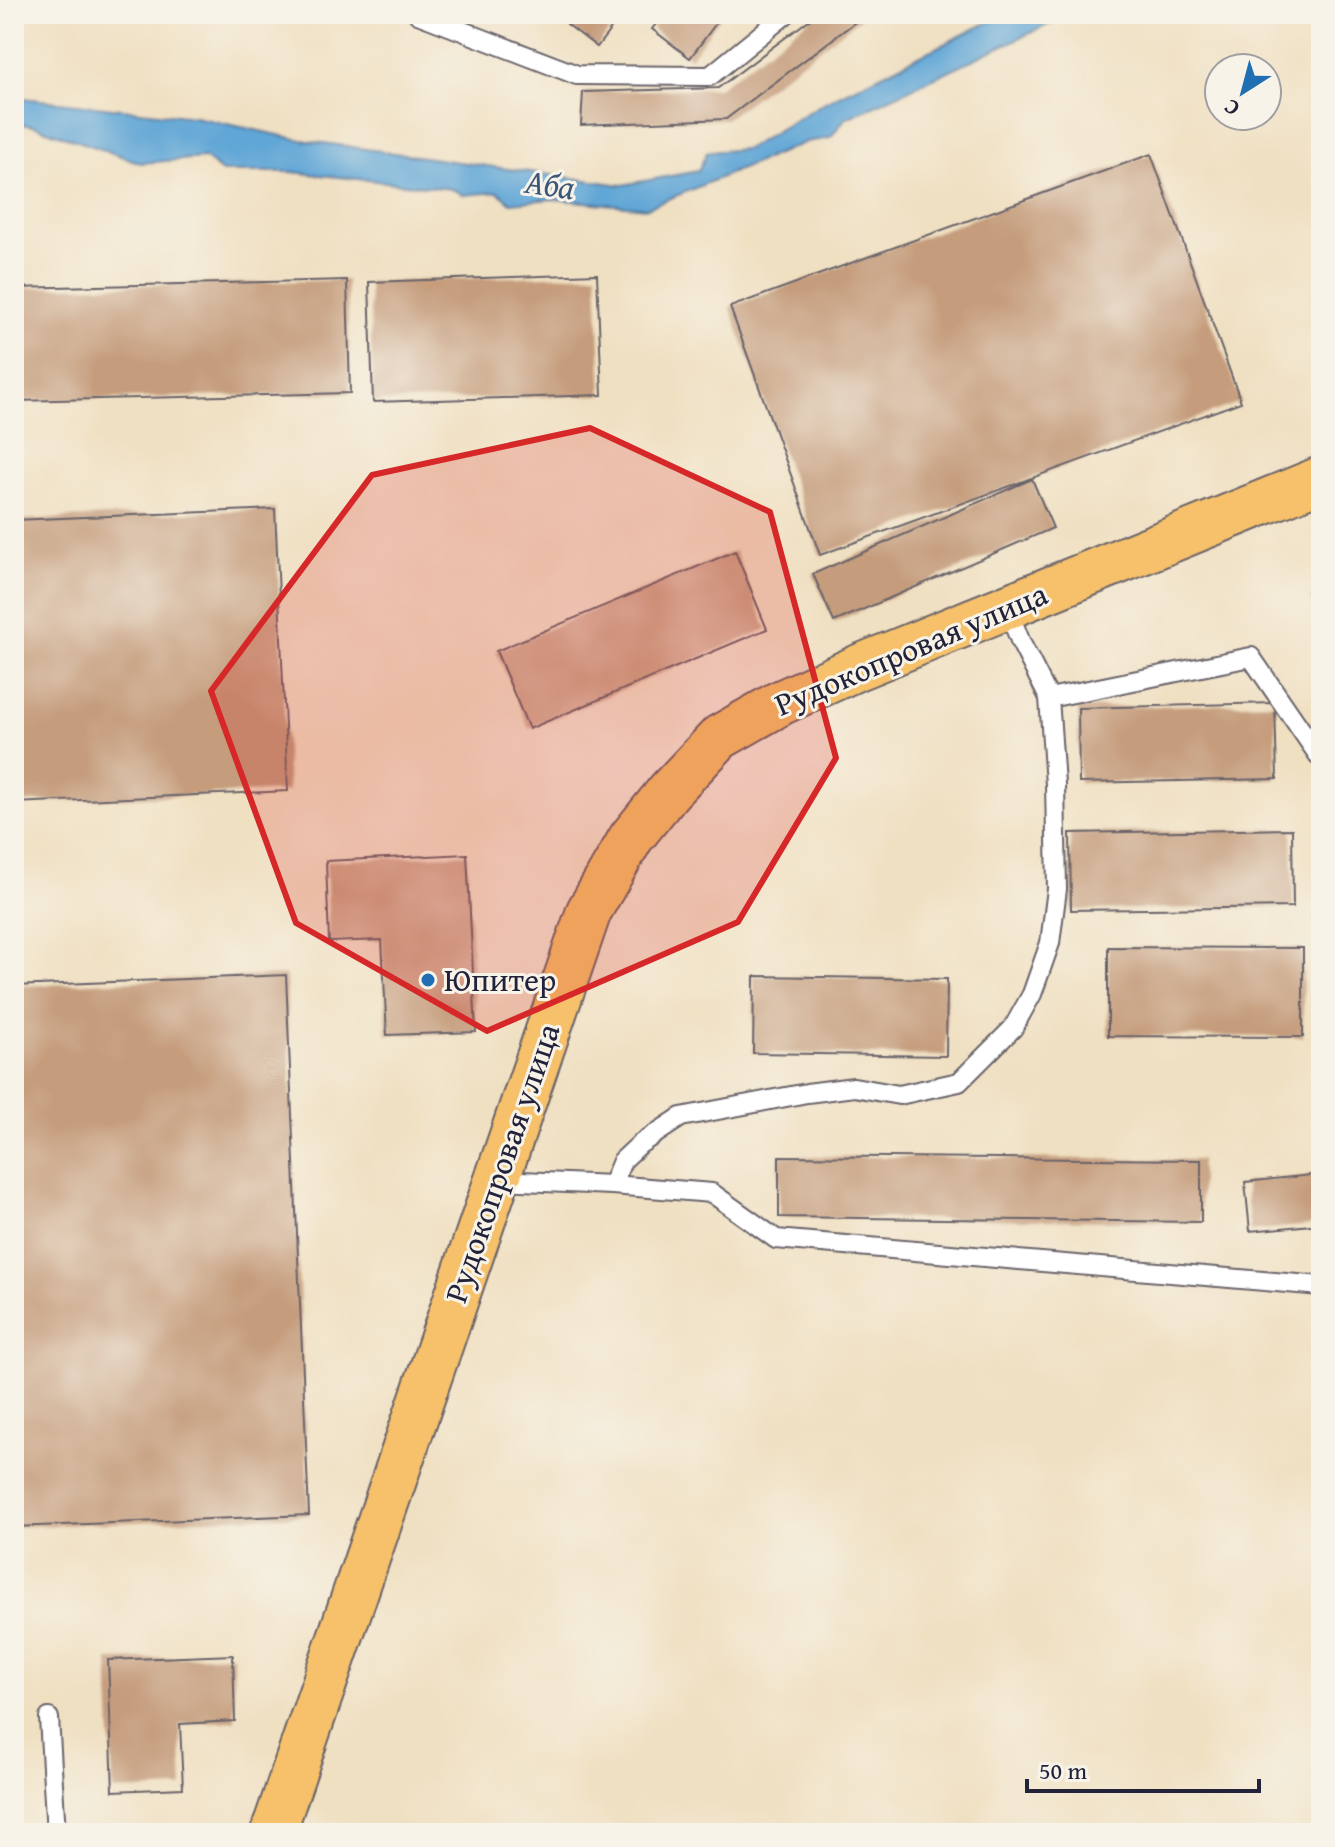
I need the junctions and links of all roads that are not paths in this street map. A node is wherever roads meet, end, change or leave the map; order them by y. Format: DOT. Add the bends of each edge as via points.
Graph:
graph roads {
  1 [pos="418,14"];
  2 [pos="786,14"];
  3 [pos="1321,479"];
  4 [pos="1007,607"];
  5 [pos="1049,698"];
  6 [pos="1321,759"];
  7 [pos="497,1180"];
  8 [pos="612,1185"];
  9 [pos="1321,1286"];
  10 [pos="49,1718"];
  11 [pos="56,1833"];
  12 [pos="273,1833"];
  1 -- 2 [label="lane" via="577,75 695,76 710,76"];
  3 -- 4 [label="main road, Рудокопровая улица"];
  4 -- 5 [label="lane"];
  4 -- 7 [label="main road, Рудокопровая улица" via="780,703 720,737 669,791 631,838 589,911"];
  5 -- 6 [label="lane" via="1251,657"];
  5 -- 8 [label="lane" via="1057,889 1050,943 1013,1028 959,1082 899,1095 854,1087 681,1117 622,1161"];
  7 -- 8 [label="lane"];
  7 -- 12 [label="main road, Рудокопровая улица"];
  8 -- 9 [label="lane" via="712,1193 776,1239"];
  10 -- 11 [label="lane"];
}
